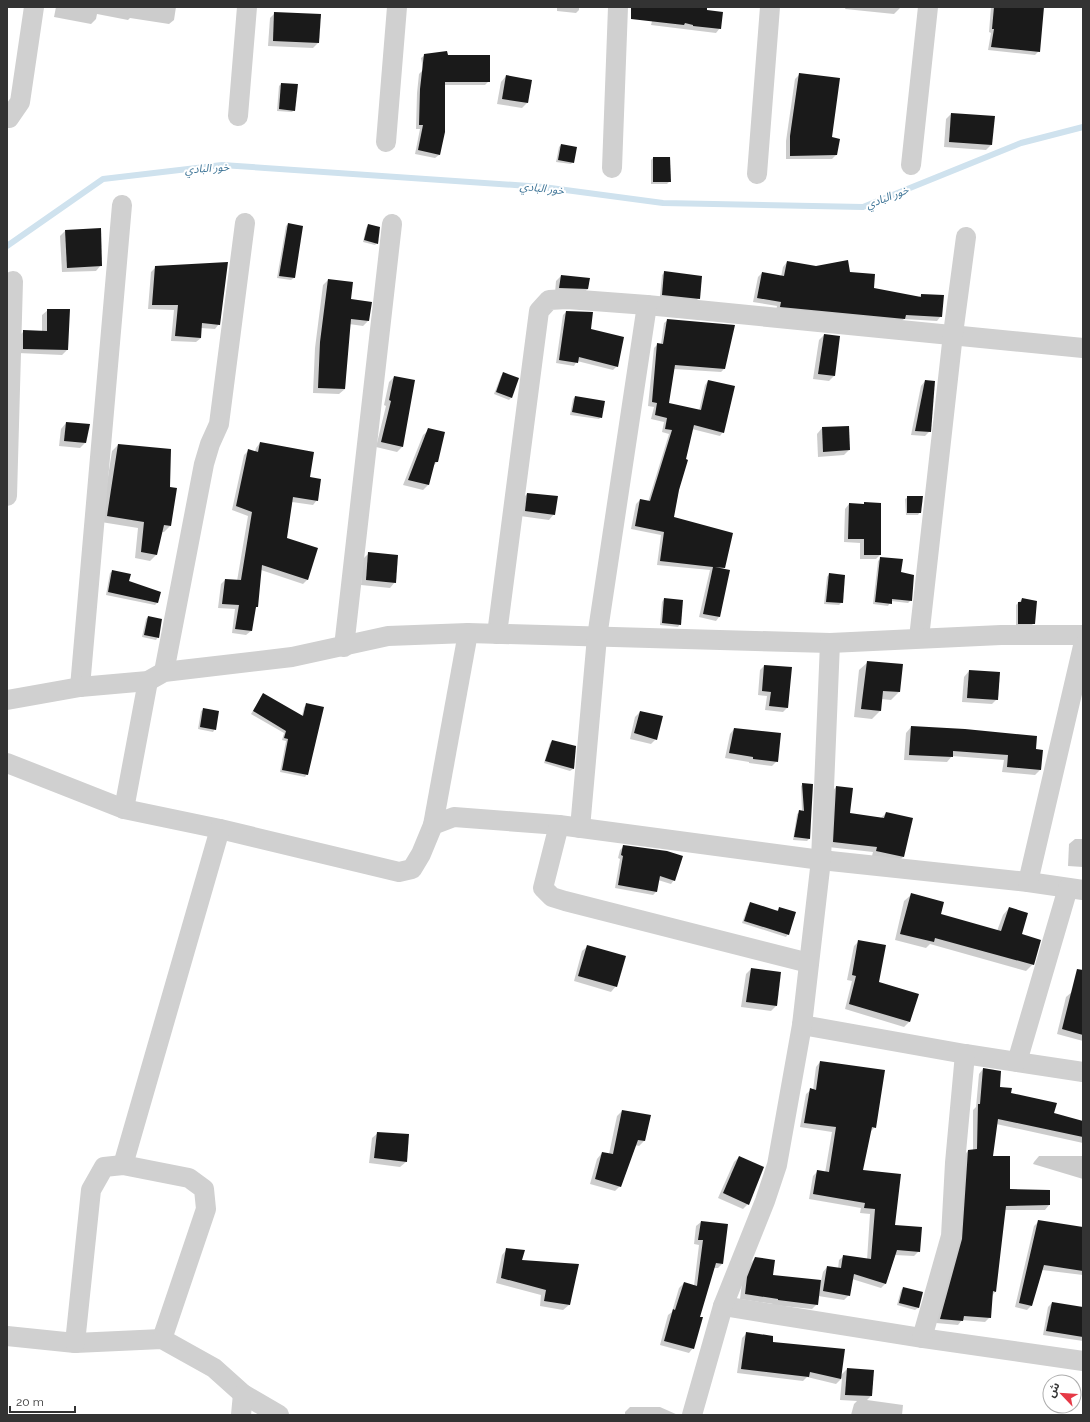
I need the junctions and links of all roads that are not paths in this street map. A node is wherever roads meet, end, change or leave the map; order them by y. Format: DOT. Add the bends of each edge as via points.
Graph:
graph roads {
  1 [pos="34,7"];
  2 [pos="246,7"];
  3 [pos="397,7"];
  4 [pos="618,7"];
  5 [pos="770,7"];
  6 [pos="928,7"];
  7 [pos="238,116"];
  8 [pos="7,118"];
  9 [pos="386,142"];
  10 [pos="911,165"];
  11 [pos="612,168"];
  12 [pos="758,174"];
  13 [pos="122,205"];
  14 [pos="245,223"];
  15 [pos="392,224"];
  16 [pos="966,237"];
  17 [pos="13,281"];
  18 [pos="647,305"];
  19 [pos="953,334"];
  20 [pos="1083,348"];
  21 [pos="7,496"];
  22 [pos="468,633"];
  23 [pos="497,634"];
  24 [pos="1083,635"];
  25 [pos="597,637"];
  26 [pos="919,638"];
  27 [pos="830,643"];
  28 [pos="1083,646"];
  29 [pos="344,647"];
  30 [pos="156,676"];
  31 [pos="80,687"];
  32 [pos="7,700"];
  33 [pos="7,763"];
  34 [pos="124,809"];
  35 [pos="433,825"];
  36 [pos="559,825"];
  37 [pos="580,828"];
  38 [pos="220,829"];
  39 [pos="822,860"];
  40 [pos="1028,882"];
  41 [pos="1075,889"];
  42 [pos="809,963"];
  43 [pos="802,1025"];
  44 [pos="965,1054"];
  45 [pos="1017,1062"];
  46 [pos="1083,1072"];
  47 [pos="123,1165"];
  48 [pos="723,1306"];
  49 [pos="7,1336"];
  50 [pos="922,1338"];
  51 [pos="162,1339"];
  52 [pos="76,1343"];
  53 [pos="1083,1362"];
  54 [pos="243,1394"];
  55 [pos="241,1415"];
  56 [pos="279,1415"];
  57 [pos="692,1415"];
  1 -- 8 [label="street" via="20,102"];
  2 -- 7 [label="street"];
  3 -- 9 [label="street"];
  4 -- 11 [label="street"];
  5 -- 12 [label="street"];
  6 -- 10 [label="street"];
  13 -- 31 [label="street"];
  14 -- 30 [label="street" via="219,424 204,464"];
  15 -- 29 [label="street"];
  16 -- 19 [label="street"];
  17 -- 21 [label="street"];
  18 -- 19 [label="street"];
  18 -- 23 [label="street" via="561,299 549,300 539,311"];
  18 -- 25 [label="street"];
  19 -- 20 [label="street"];
  19 -- 26 [label="street"];
  22 -- 23 [label="street"];
  22 -- 29 [label="street" via="388,636"];
  22 -- 35 [label="street"];
  23 -- 25 [label="street"];
  24 -- 26 [label="street"];
  25 -- 27 [label="street"];
  25 -- 37 [label="street"];
  26 -- 27 [label="street"];
  27 -- 39 [label="street"];
  28 -- 40 [label="street"];
  29 -- 30 [label="street" via="292,658"];
  30 -- 31 [label="street"];
  30 -- 34 [label="street"];
  31 -- 32 [label="street"];
  33 -- 34 [label="street"];
  34 -- 38 [label="street"];
  35 -- 36 [label="street" via="454,817"];
  35 -- 38 [label="street" via="412,869 399,872"];
  36 -- 37 [label="street"];
  36 -- 42 [label="street" via="543,888 552,897"];
  37 -- 39 [label="street"];
  38 -- 47 [label="street"];
  39 -- 40 [label="street"];
  39 -- 42 [label="street"];
  40 -- 41 [label="street"];
  41 -- 45 [label="street"];
  42 -- 43 [label="street"];
  43 -- 44 [label="street"];
  43 -- 48 [label="street" via="777,1165"];
  44 -- 45 [label="street"];
  44 -- 50 [label="street" via="951,1236"];
  45 -- 46 [label="street"];
  47 -- 51 [label="street" via="189,1178 204,1189 206,1209"];
  47 -- 52 [label="street" via="104,1167 91,1190"];
  48 -- 50 [label="street"];
  48 -- 57 [label="street"];
  49 -- 52 [label="street"];
  50 -- 53 [label="street"];
  51 -- 52 [label="street"];
  51 -- 54 [label="street" via="214,1368"];
  54 -- 55 [label="street"];
  54 -- 56 [label="street"];
}
